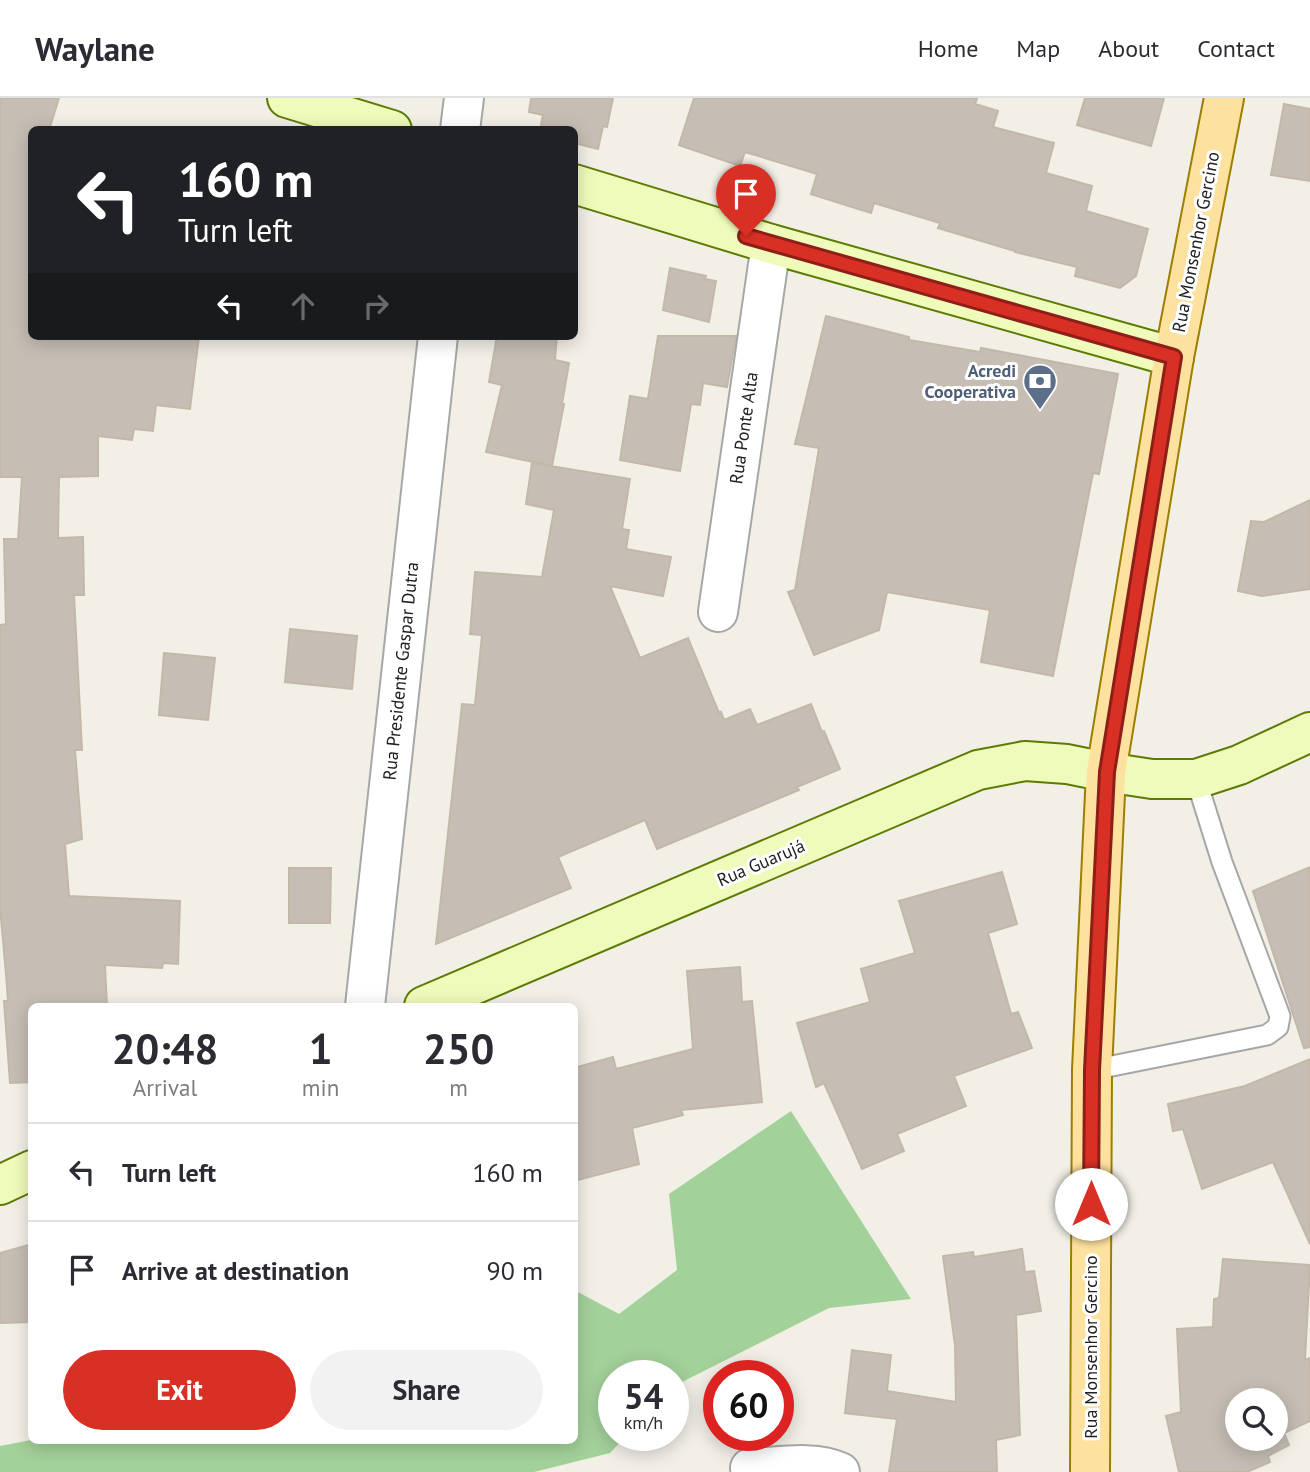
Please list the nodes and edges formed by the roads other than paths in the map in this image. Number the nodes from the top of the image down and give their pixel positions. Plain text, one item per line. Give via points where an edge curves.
1 (287, 98) edge
2 (464, 98) edge
3 (1224, 98) edge
4 (379, 126) edge
5 (460, 126) edge
6 (578, 185) edge
7 (771, 244) junction
8 (438, 340) edge
9 (1174, 357) junction
10 (718, 612) dead end
11 (1310, 732) edge
12 (1107, 772) junction
13 (1196, 779) junction
14 (365, 1003) edge
15 (431, 1003) edge
16 (1092, 1070) junction
17 (28, 1172) edge
18 (0, 1185) edge
19 (750, 1468) dead end
20 (840, 1472) edge
21 (1090, 1472) edge

1 - 4 street
2 - 5 street
3 - 9 main road, Rua Monsenhor Gercino
6 - 7 street
7 - 9 street
7 - 10 street, Rua Ponte Alta
8 - 14 street, Rua Presidente Gaspar Dutra
9 - 12 main road, Rua Monsenhor Gercino
11 - 13 street, Rua Guarujá
12 - 13 street, Rua Guarujá
12 - 15 street, Rua Guarujá via 1025,761 978,770
12 - 16 main road, Rua Monsenhor Gercino
13 - 16 lane via 1280,1016 1278,1027 1267,1035
16 - 21 main road, Rua Monsenhor Gercino
17 - 18 street
19 - 20 street via 810,1465

